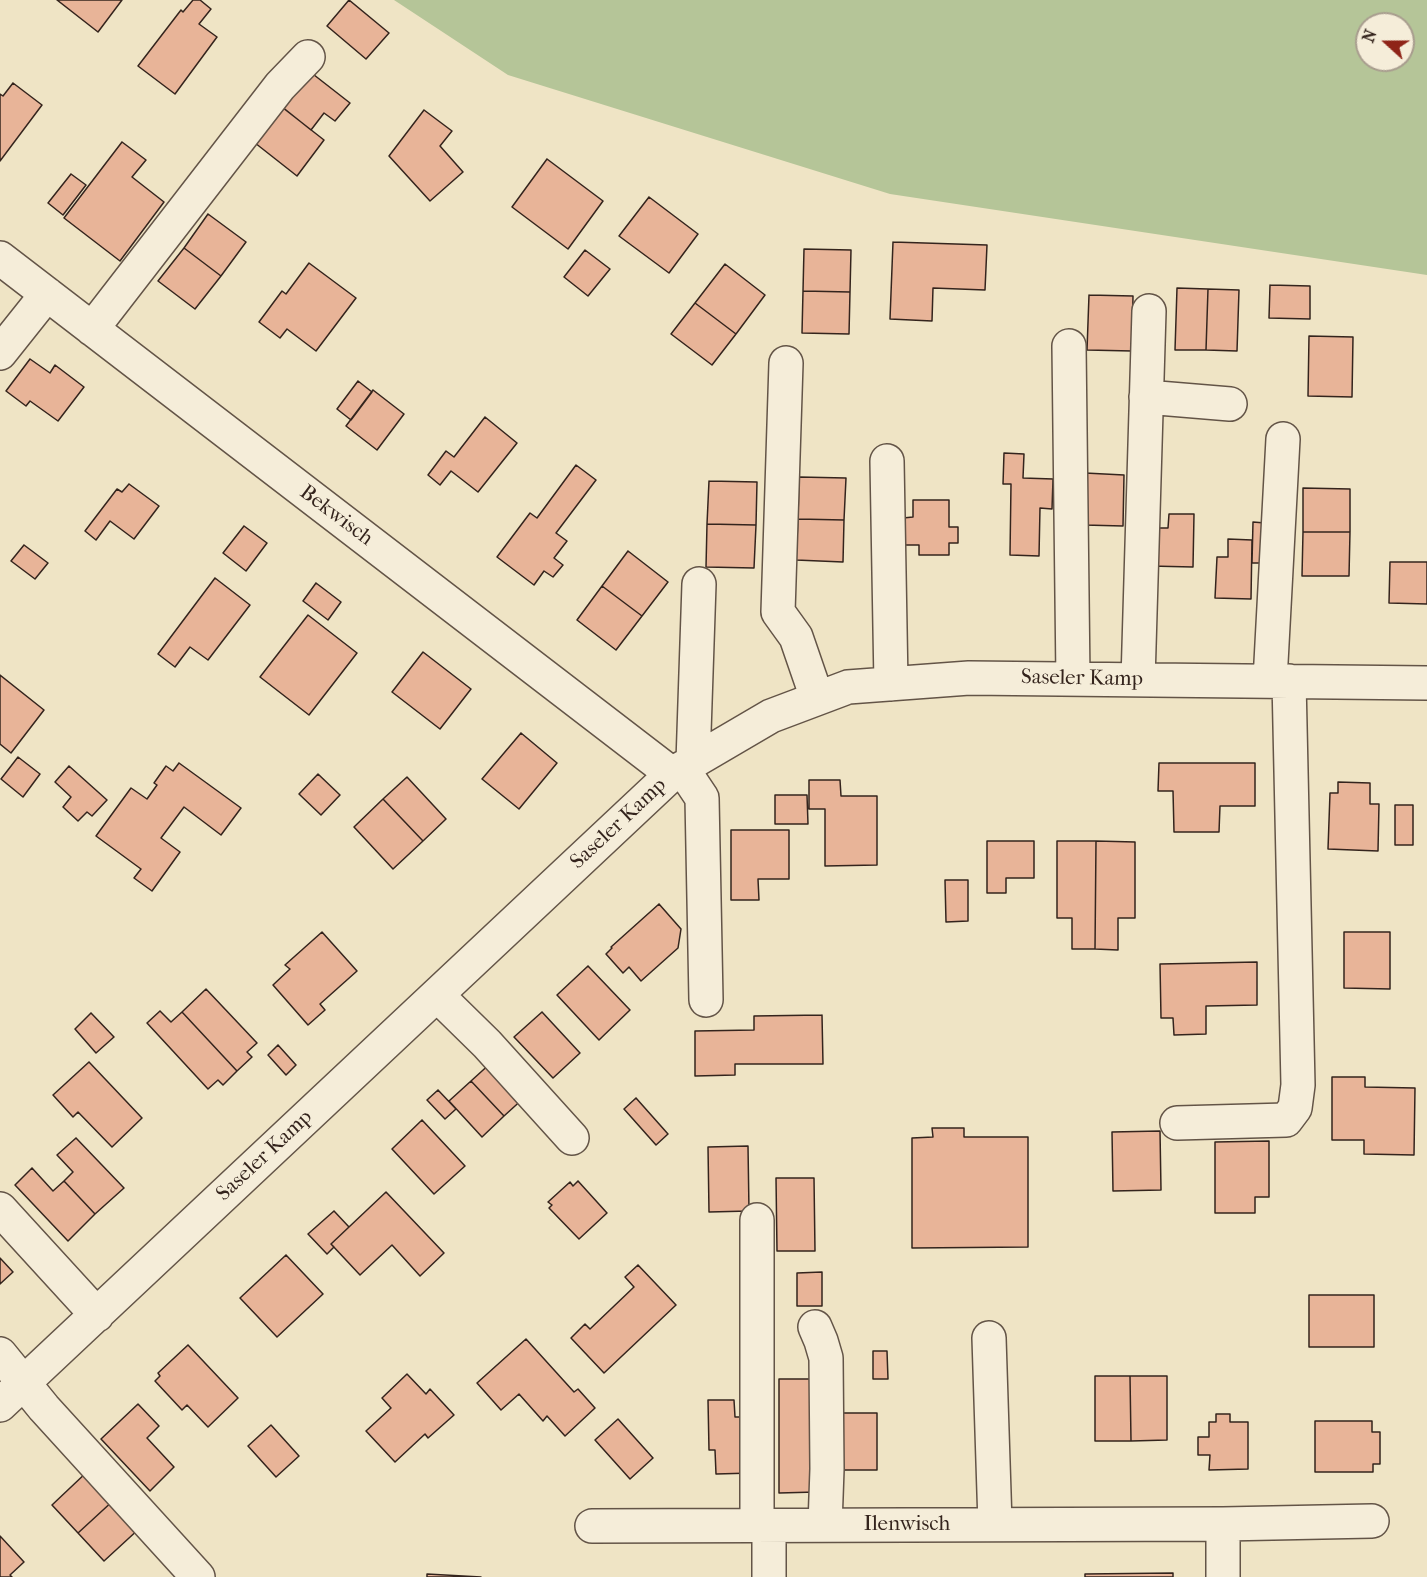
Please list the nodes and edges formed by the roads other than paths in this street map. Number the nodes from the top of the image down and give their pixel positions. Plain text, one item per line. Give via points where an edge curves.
1 (308, 57) dead end
2 (0, 258) edge
3 (47, 294) junction
4 (1149, 311) dead end
5 (92, 329) junction
6 (1069, 346) dead end
7 (0, 353) edge
8 (786, 363) dead end
9 (1146, 397) junction
10 (1230, 404) dead end
11 (1283, 440) dead end
12 (887, 461) dead end
13 (699, 584) dead end
14 (1073, 679) junction
15 (1138, 680) junction
16 (1280, 681) junction
17 (1427, 683) edge
18 (891, 684) junction
19 (818, 698) junction
20 (682, 768) junction
21 (437, 995) junction
22 (706, 1000) dead end
23 (1177, 1123) dead end
24 (572, 1138) dead end
25 (0, 1209) edge
26 (757, 1220) dead end
27 (97, 1315) junction
28 (815, 1327) dead end
29 (989, 1338) dead end
30 (0, 1354) edge
31 (24, 1383) junction
32 (0, 1405) edge
33 (1372, 1521) dead end
34 (995, 1524) junction
35 (1223, 1524) junction
36 (763, 1525) junction
37 (825, 1525) junction
38 (592, 1526) dead end
39 (198, 1577) edge
40 (769, 1577) edge
41 (1223, 1577) edge

1 - 5 street via 280,86
2 - 3 street, Bekwisch
3 - 5 street, Bekwisch
3 - 7 street
4 - 9 street
5 - 20 street, Bekwisch
6 - 14 street
8 - 19 street via 778,612 796,637
9 - 10 street
9 - 15 street
11 - 16 street
12 - 18 street
13 - 20 street
14 - 15 street, Saseler Kamp
14 - 18 street, Saseler Kamp via 969,678
15 - 16 street, Saseler Kamp
16 - 17 street, Saseler Kamp
16 - 23 street via 1298,1085 1295,1108 1286,1120
18 - 19 street, Saseler Kamp via 848,687
19 - 20 street, Saseler Kamp via 771,716
20 - 21 street, Saseler Kamp
20 - 22 street, Bekwisch via 702,798
21 - 24 street
21 - 27 street, Saseler Kamp
25 - 27 street
26 - 36 street
27 - 31 street, Saseler Kamp
28 - 37 street via 826,1358
29 - 34 street
30 - 31 street
31 - 32 street, Saseler Kamp
31 - 39 street
33 - 35 street, Ilenwisch
34 - 35 street, Ilenwisch
34 - 37 street, Ilenwisch
35 - 41 street
36 - 37 street, Ilenwisch
36 - 38 street, Ilenwisch
36 - 40 street

